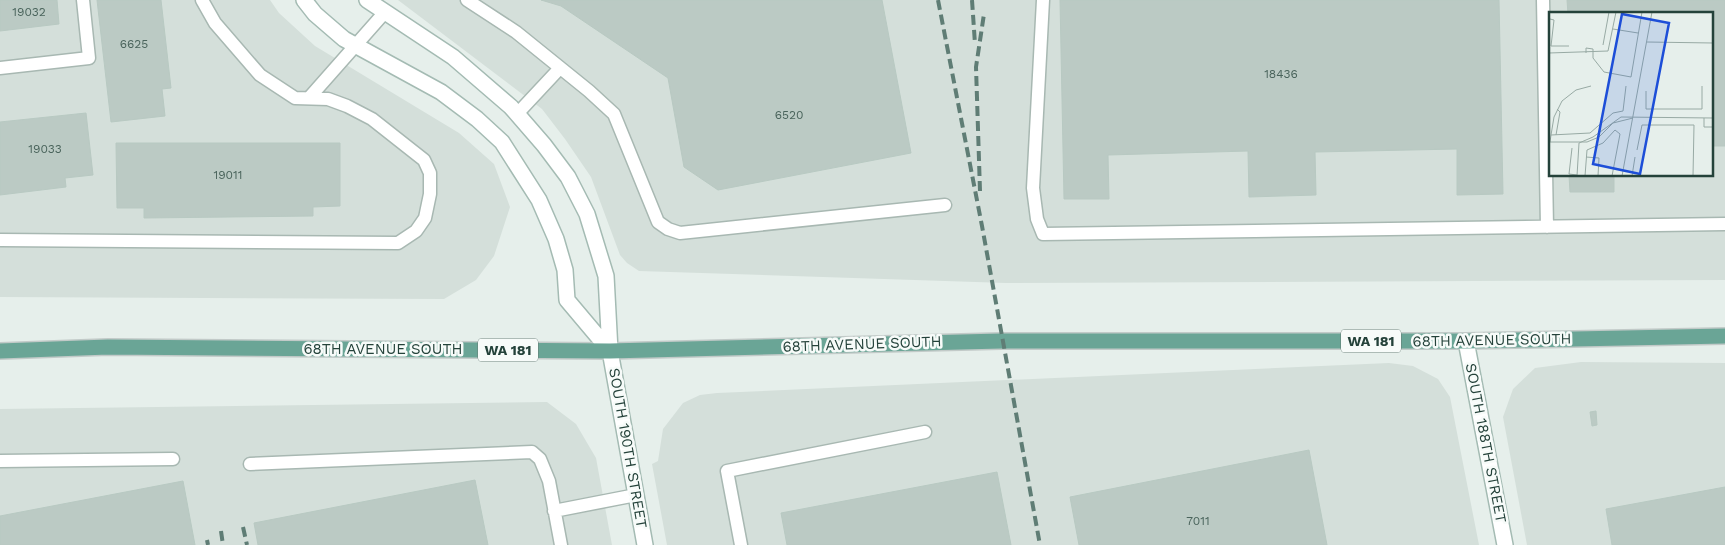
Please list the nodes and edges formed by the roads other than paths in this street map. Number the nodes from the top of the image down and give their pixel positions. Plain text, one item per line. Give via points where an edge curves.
1 (83, 0) edge
2 (202, 0) edge
3 (304, 0) edge
4 (367, 0) edge
5 (467, 0) edge
6 (1043, 0) edge
7 (1543, 0) edge
8 (384, 12) junction
9 (355, 46) junction
10 (0, 68) edge
11 (560, 68) junction
12 (309, 98) junction
13 (517, 114) junction
14 (945, 205) dead end
15 (1725, 224) edge
16 (1547, 227) junction
17 (0, 240) edge
18 (1725, 336) edge
19 (1466, 341) junction
20 (0, 351) edge
21 (610, 351) junction
22 (925, 432) dead end
23 (173, 459) dead end
24 (0, 461) edge
25 (250, 464) dead end
26 (636, 495) junction
27 (554, 511) junction
28 (561, 545) edge
29 (645, 545) edge
30 (741, 545) edge
31 (1505, 545) edge

1 - 10 lane via 89,58
2 - 12 lane via 215,22 260,75 295,98
3 - 9 street, SOUTH 190TH STREET via 315,14
4 - 8 street, SOUTH 190TH STREET
5 - 11 lane via 516,32
6 - 16 lane via 1033,188 1037,219 1043,234
7 - 16 lane
8 - 9 lane
8 - 13 street, SOUTH 190TH STREET via 453,57
9 - 12 lane
9 - 21 street, SOUTH 190TH STREET via 441,92 502,142 540,200 565,270 567,300
11 - 13 lane
11 - 14 lane via 614,114 658,222 668,229 680,233
12 - 17 lane via 328,99 372,119 424,160 430,173 425,218 416,230 398,243
13 - 21 street, SOUTH 190TH STREET via 568,177 587,214 606,276
15 - 16 lane
18 - 19 main road, 68TH AVENUE SOUTH / WA 181
19 - 21 main road, 68TH AVENUE SOUTH / WA 181 via 1009,341
19 - 31 street, SOUTH 188TH STREET
20 - 21 main road, 68TH AVENUE SOUTH / WA 181 via 108,347
21 - 26 street, SOUTH 190TH STREET
22 - 30 lane via 727,471
23 - 24 lane
25 - 27 lane via 532,452 540,459
26 - 27 lane
26 - 29 street, SOUTH 190TH STREET
27 - 28 lane

